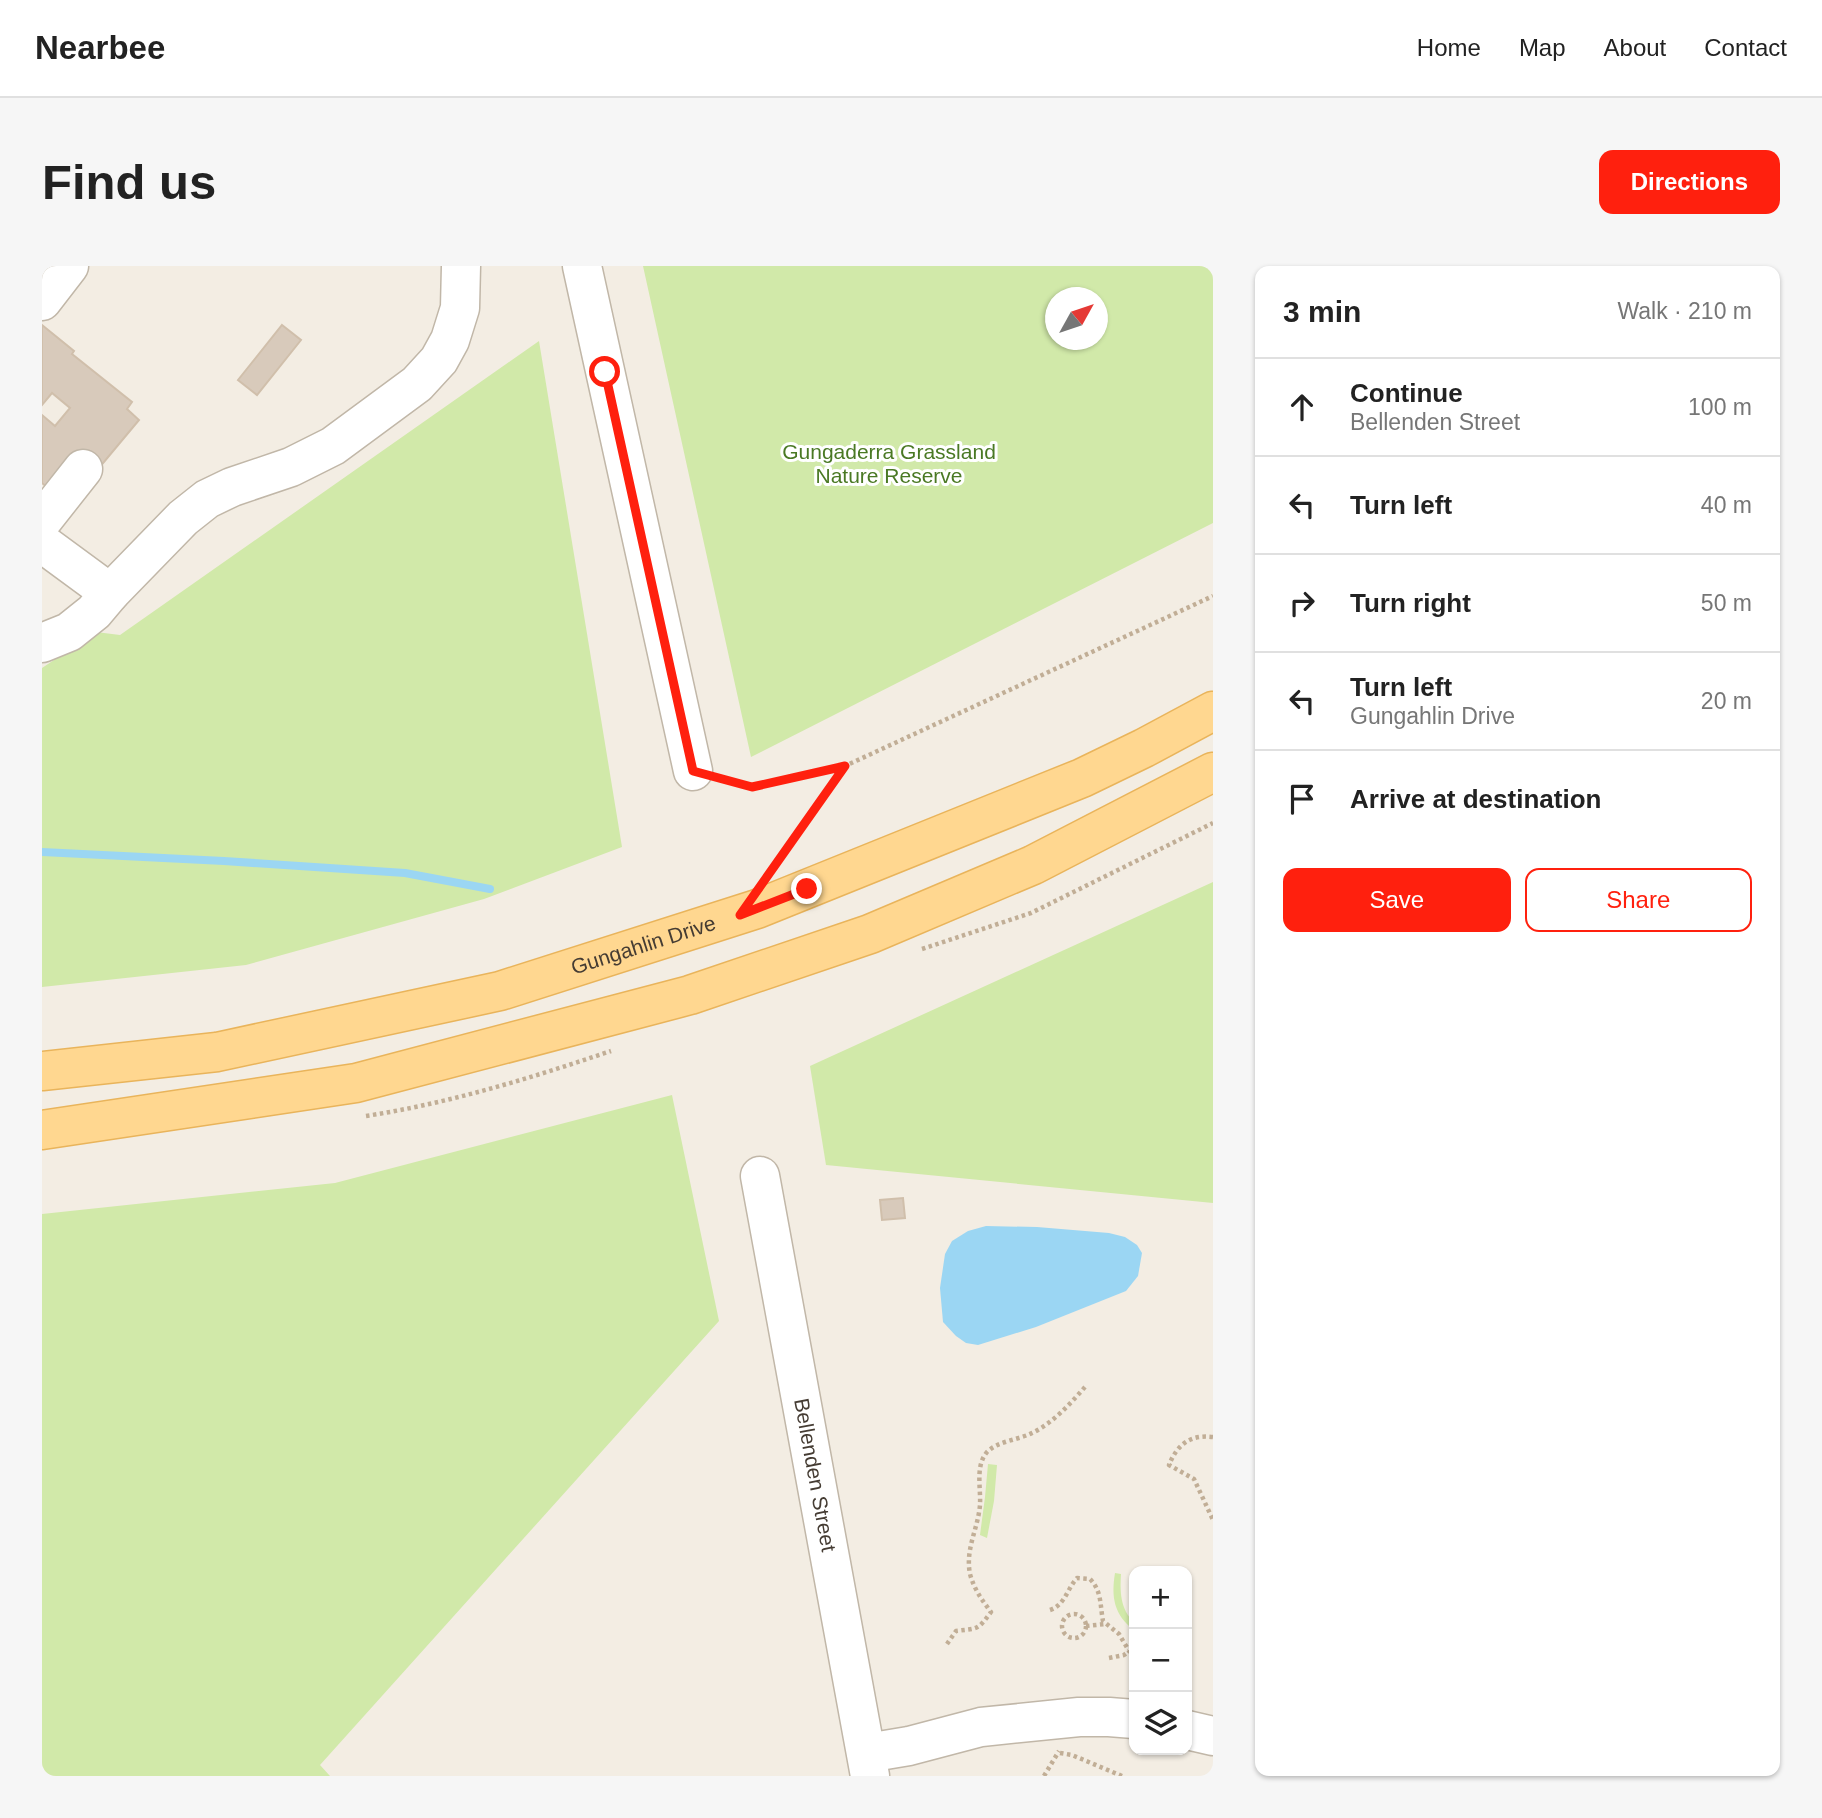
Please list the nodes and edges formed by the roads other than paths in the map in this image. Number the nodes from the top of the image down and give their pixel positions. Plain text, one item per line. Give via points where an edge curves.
1 (69, 266) edge
2 (461, 266) edge
3 (582, 266) edge
4 (42, 301) edge
5 (83, 469) dead end
6 (42, 534) edge
7 (110, 593) junction
8 (42, 643) edge
9 (1213, 711) edge
10 (693, 771) road end
11 (1213, 772) edge
12 (42, 1071) edge
13 (42, 1130) edge
14 (760, 1176) dead end
15 (1129, 1719) edge
16 (869, 1765) edge

1 - 4 street
2 - 7 street via 460,308 450,340 417,384 333,446 206,499
3 - 10 street
5 - 6 street
6 - 7 street
7 - 8 street via 69,632
9 - 12 main road, Gungahlin Drive via 1082,778 757,909 500,991 217,1052
11 - 13 main road via 1033,865 870,934 690,995 356,1083
14 - 16 street, Bellenden Street
15 - 16 street via 1079,1717 981,1727 909,1746

